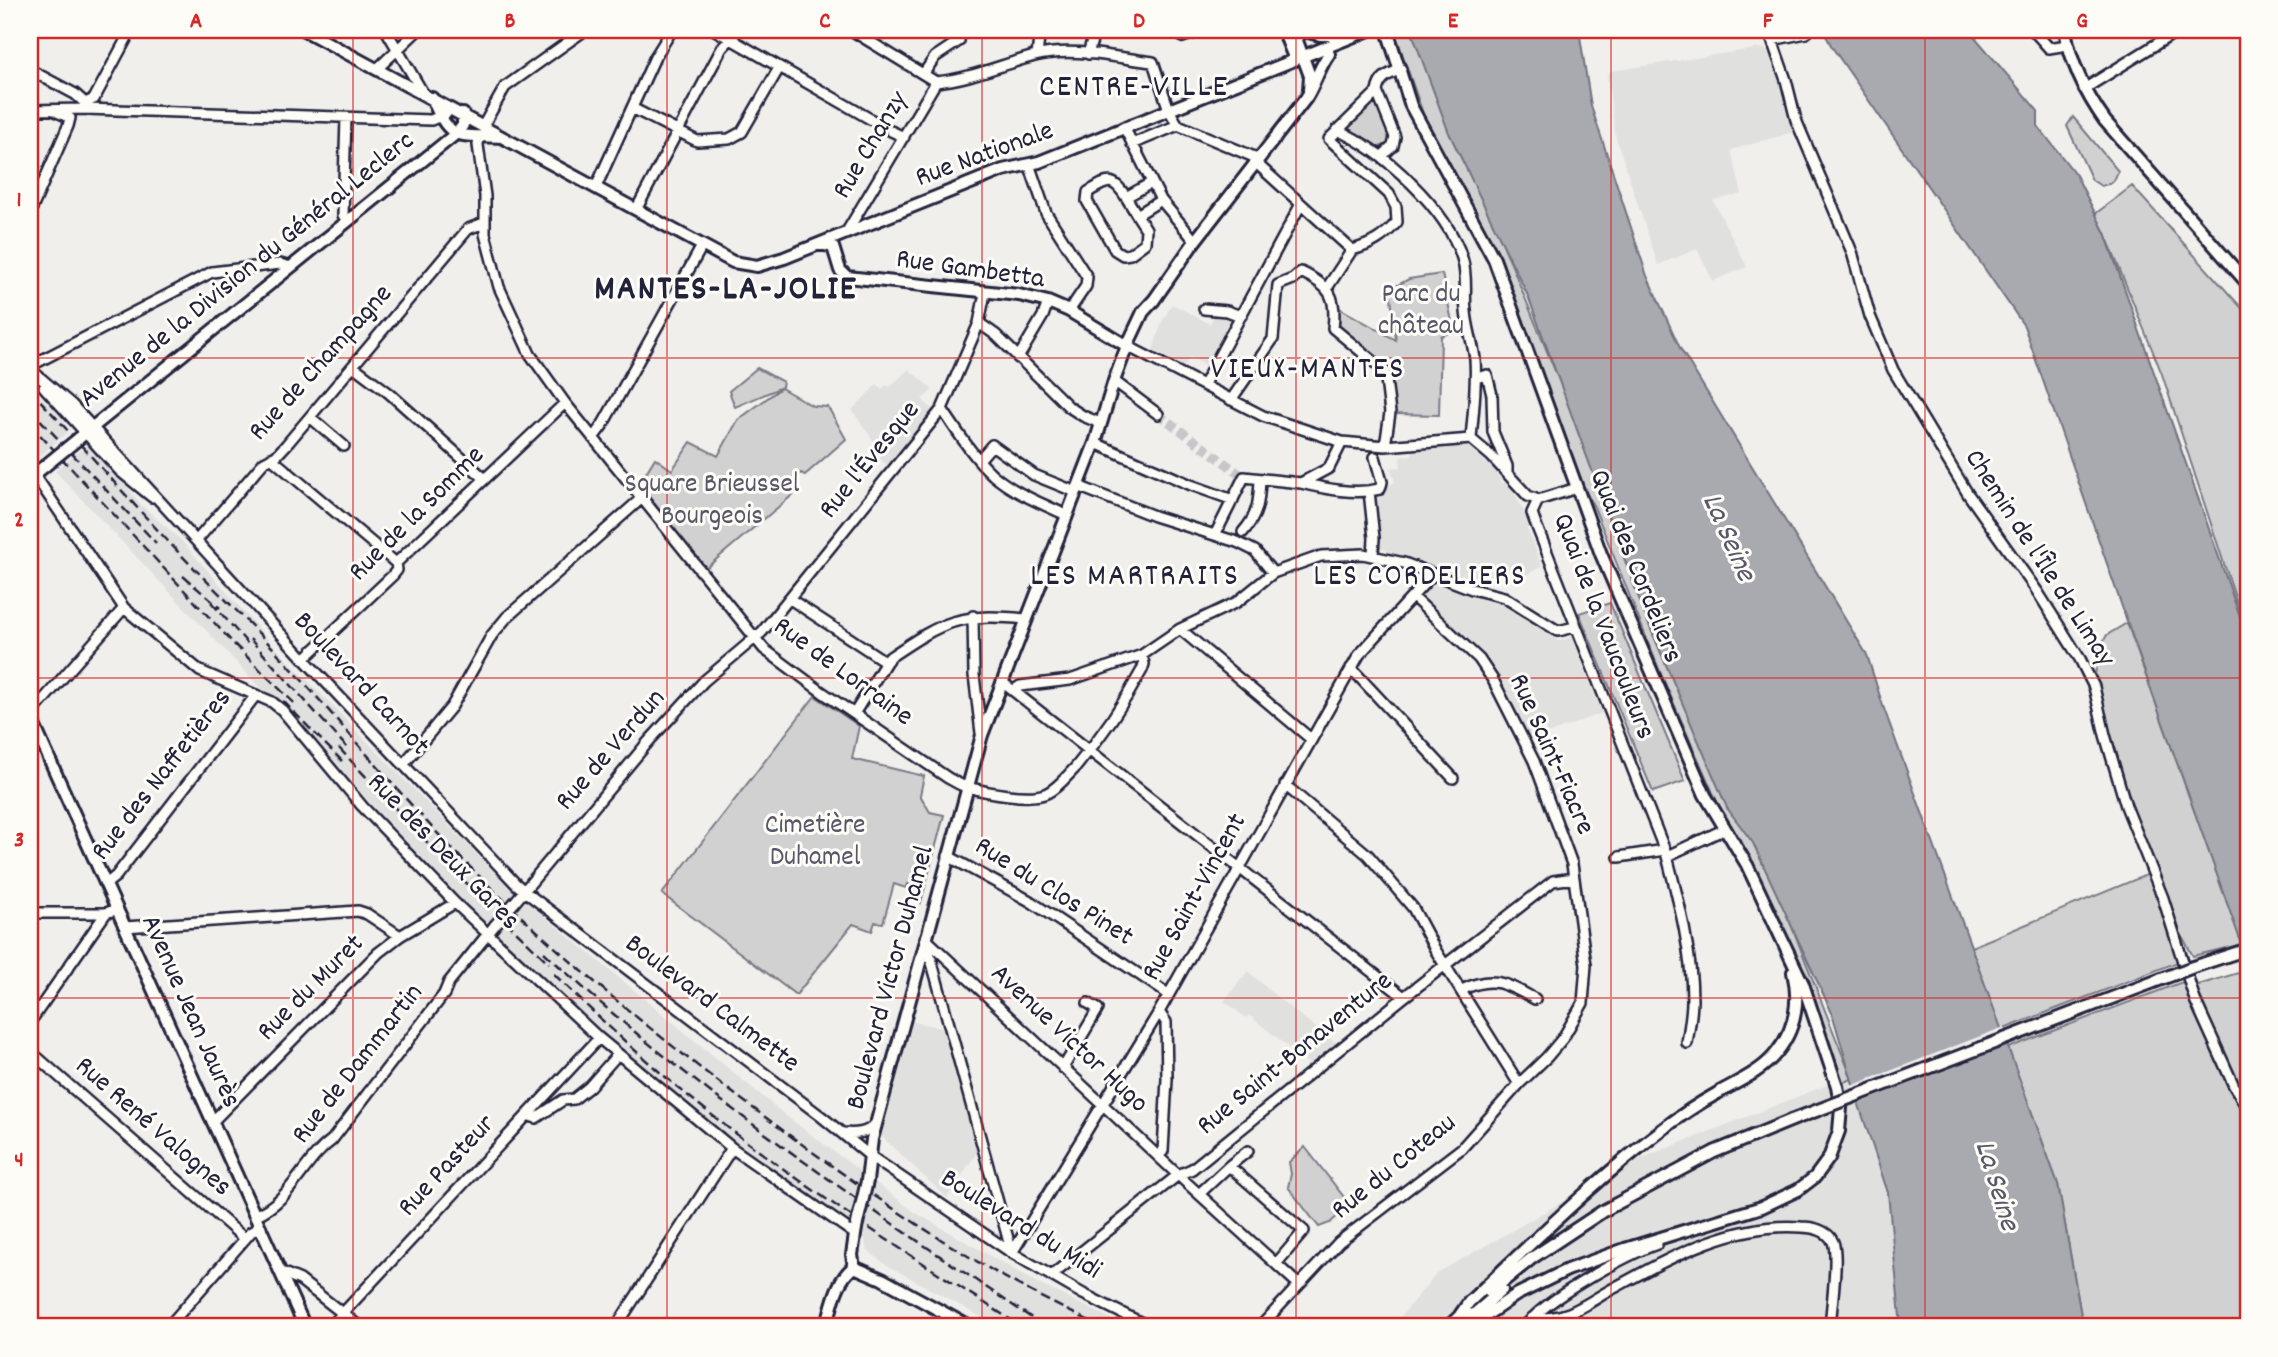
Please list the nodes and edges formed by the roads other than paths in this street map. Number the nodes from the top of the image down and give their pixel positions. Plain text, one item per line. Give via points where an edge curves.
1 (131, 30) edge
2 (304, 30) edge
3 (386, 30) edge
4 (418, 30) edge
5 (585, 30) edge
6 (672, 30) edge
7 (715, 30) edge
8 (739, 30) edge
9 (851, 30) edge
10 (960, 30) edge
11 (1040, 30) edge
12 (1094, 30) edge
13 (1179, 30) edge
14 (1203, 30) edge
15 (1283, 30) edge
16 (1293, 30) edge
17 (1300, 30) edge
18 (1387, 30) edge
19 (2033, 30) edge
20 (2065, 30) edge
21 (2179, 30) edge
22 (1362, 32) edge
23 (1806, 33) dead end
24 (1786, 34) edge
25 (729, 40) junction
26 (2067, 45) junction
27 (398, 50) junction
28 (1088, 54) junction
29 (1329, 54) junction
30 (1037, 55) junction
31 (1301, 60) junction
32 (779, 68) junction
33 (377, 69) junction
34 (1401, 69) junction
35 (30, 70) edge
36 (924, 73) junction
37 (936, 82) junction
38 (2084, 89) junction
39 (1377, 92) junction
40 (1309, 93) junction
41 (428, 95) junction
42 (85, 106) junction
43 (632, 108) junction
44 (30, 110) edge
45 (52, 110) junction
46 (1169, 110) junction
47 (458, 112) junction
48 (346, 118) junction
49 (440, 118) junction
50 (872, 120) tunnel mouth
51 (1178, 125) junction
52 (483, 126) junction
53 (1124, 127) junction
54 (1337, 130) junction
55 (891, 131) tunnel mouth
56 (676, 132) junction
57 (463, 136) junction
58 (505, 137) junction
59 (904, 137) junction
60 (1132, 144) junction
61 (1382, 156) junction
62 (1258, 161) junction
63 (1029, 164) junction
64 (1151, 183) junction
65 (597, 187) junction
66 (1126, 197) junction
67 (1161, 200) junction
68 (1301, 204) junction
69 (637, 208) junction
70 (30, 213) edge
71 (1137, 215) junction
72 (347, 221) junction
73 (484, 223) junction
74 (844, 234) junction
75 (1195, 241) junction
76 (817, 245) junction
77 (702, 246) junction
78 (833, 247) junction
79 (1352, 250) junction
80 (291, 267) junction
81 (2248, 284) edge
82 (1327, 288) junction
83 (985, 293) junction
84 (1048, 302) junction
85 (1204, 309) dead end
86 (1069, 311) junction
87 (1241, 316) junction
88 (979, 323) junction
89 (1127, 346) junction
90 (1018, 358) junction
91 (353, 366) junction
92 (30, 368) edge
93 (1476, 378) junction
94 (1114, 381) junction
95 (1204, 384) junction
96 (1230, 400) junction
97 (565, 403) junction
98 (942, 409) junction
99 (1158, 414) tunnel mouth
100 (310, 417) junction
101 (1100, 423) junction
102 (85, 433) junction
103 (593, 438) junction
104 (1471, 439) junction
105 (1342, 442) junction
106 (1095, 443) junction
107 (344, 446) dead end
108 (1385, 446) junction
109 (1374, 457) dead end
110 (271, 458) junction
111 (979, 460) junction
112 (1507, 472) junction
113 (32, 476) edge
114 (485, 479) junction
115 (1260, 480) junction
116 (1301, 484) junction
117 (1577, 488) junction
118 (1077, 489) junction
119 (1369, 491) junction
120 (642, 498) junction
121 (1233, 500) junction
122 (1538, 500) junction
123 (1066, 515) junction
124 (1243, 532) dead end
125 (1216, 535) junction
126 (197, 540) junction
127 (1373, 555) junction
128 (396, 564) junction
129 (1273, 573) junction
130 (1432, 575) junction
131 (1413, 597) junction
132 (790, 599) junction
133 (124, 608) junction
134 (973, 616) junction
135 (1026, 619) junction
136 (1575, 627) junction
137 (1180, 629) junction
138 (754, 638) junction
139 (1142, 655) junction
140 (304, 659) junction
141 (886, 662) junction
142 (1351, 668) junction
143 (1002, 682) junction
144 (1014, 690) junction
145 (256, 695) junction
146 (854, 714) junction
147 (30, 716) edge
148 (982, 735) junction
149 (1311, 739) junction
150 (1089, 751) junction
151 (403, 765) junction
152 (1452, 778) dead end
153 (1285, 785) junction
154 (966, 787) junction
155 (1725, 829) junction
156 (1666, 853) junction
157 (948, 856) junction
158 (1619, 857) dead end
159 (1239, 867) junction
160 (1574, 878) junction
161 (106, 884) junction
162 (524, 890) junction
163 (455, 903) junction
164 (112, 911) junction
165 (30, 913) edge
166 (495, 925) joint
167 (125, 927) junction
168 (488, 934) junction
169 (400, 936) junction
170 (925, 938) junction
171 (2248, 949) edge
172 (1789, 956) junction
173 (948, 959) junction
174 (1444, 965) junction
175 (933, 970) junction
176 (1462, 990) junction
177 (1168, 994) junction
178 (1404, 997) junction
179 (1535, 999) dead end
180 (1088, 1003) dead end
181 (1159, 1012) junction
182 (30, 1022) edge
183 (599, 1038) junction
184 (1687, 1043) dead end
185 (30, 1051) edge
186 (618, 1054) junction
187 (1063, 1068) junction
188 (1519, 1084) junction
189 (1102, 1103) junction
190 (2248, 1109) edge
191 (527, 1115) junction
192 (878, 1120) junction
193 (213, 1121) junction
194 (842, 1133) junction
195 (732, 1148) junction
196 (1248, 1151) dead end
197 (1159, 1155) junction
198 (870, 1156) junction
199 (1229, 1166) junction
200 (1178, 1175) junction
201 (1199, 1194) junction
202 (1620, 1202) junction
203 (256, 1215) junction
204 (261, 1227) junction
205 (1695, 1229) junction
206 (855, 1231) junction
207 (245, 1239) junction
208 (1012, 1253) junction
209 (1276, 1264) junction
210 (859, 1270) junction
211 (281, 1272) junction
212 (1051, 1276) junction
213 (1298, 1284) junction
214 (343, 1314) junction
215 (1460, 1315) junction
216 (1532, 1318) junction
217 (967, 1325) edge
218 (168, 1327) edge
219 (305, 1327) edge
220 (330, 1327) edge
221 (360, 1327) edge
222 (616, 1327) edge
223 (826, 1327) edge
224 (1150, 1327) edge
225 (1260, 1327) edge
226 (1448, 1327) edge
227 (1460, 1327) edge
228 (1469, 1327) edge
229 (1525, 1327) edge
230 (1830, 1327) edge

1 - 42 street via 94,99
2 - 33 main road, Rue Nationale
3 - 27 street
4 - 27 street
5 - 52 street via 505,87
6 - 43 street
7 - 25 street
8 - 25 street
9 - 36 street
10 - 36 street via 959,41 935,57
11 - 30 street
12 - 28 street
13 - 14 street via 1183,37
15 - 31 main road
16 - 31 main road
17 - 22 main road via 1320,35
18 - 34 main road, Quai des Cordeliers
19 - 26 street via 2049,48
20 - 26 main road
21 - 38 street
22 - 29 main road
22 - 31 main road
23 - 24 street
24 - 190 street, Chemin de l'Île de Limay via 1773,40 1796,120 1852,252 1870,316 1893,370 1968,494 2059,625 2094,687 2126,806 2163,898 2195,1000
25 - 32 street
25 - 56 street
26 - 38 main road
27 - 33 street
27 - 41 street
28 - 30 street
28 - 46 street via 1153,62
29 - 31 main road
29 - 40 main road, Boulevard Victor Duhamel
30 - 37 street
31 - 40 main road via 1310,79
31 - 46 main road, Rue Nationale
32 - 50 street
32 - 56 street via 742,132 696,146
33 - 41 main road, Rue Nationale
34 - 39 street via 1384,77
34 - 117 main road, Quai des Cordeliers via 1419,123 1494,259
35 - 42 street via 75,94
36 - 37 street
37 - 59 street, Rue Chanzy
38 - 81 main road via 2105,121
39 - 54 street
39 - 61 street via 1395,137
40 - 62 main road, Boulevard Victor Duhamel
41 - 47 main road, Rue Nationale
41 - 49 main road
42 - 45 street
42 - 48 street
43 - 56 street
43 - 65 street
44 - 45 street
45 - 70 street via 70,120
46 - 51 street
46 - 53 main road, Rue Nationale
47 - 49 street
47 - 52 main road, Rue Nationale
47 - 57 main road, Avenue de la Division du Général Leclerc via 455,120
48 - 49 street
48 - 72 street via 343,215
49 - 57 main road
51 - 60 street
51 - 62 street
52 - 57 main road, Rue de Lorraine
52 - 58 main road, Rue Nationale
53 - 60 street
53 - 63 main road, Rue Nationale
54 - 61 street
54 - 79 street via 1329,139 1389,194 1396,206 1397,222 1376,242
55 - 59 street
56 - 69 street
57 - 58 main road
57 - 72 main road, Avenue de la Division du Général Leclerc
57 - 73 street, Rue de Lorraine via 485,196
58 - 65 main road, Rue Nationale
59 - 74 street, Rue Chanzy
60 - 64 street
61 - 93 street via 1428,202 1455,243 1466,271 1465,312
62 - 68 street
62 - 75 main road, Boulevard Victor Duhamel
63 - 74 main road, Rue Nationale via 1003,170
63 - 86 street via 1046,213 1087,277
64 - 66 street
64 - 67 street
65 - 69 main road, Rue Nationale
66 - 71 street
66 - 71 street via 1118,184 1106,181 1086,197 1115,250 1123,255 1145,243 1146,229
67 - 71 street
67 - 75 street
68 - 79 street
68 - 87 street
69 - 77 main road, Rue Nationale
72 - 80 main road, Avenue de la Division du Général Leclerc
73 - 91 street, Rue de Champagne via 468,229
73 - 97 street, Rue de Lorraine via 494,271 518,333
74 - 76 main road, Rue Nationale
74 - 78 main road
75 - 89 main road, Boulevard Victor Duhamel via 1143,312
76 - 77 main road, Rue Nationale via 757,266 733,262
76 - 78 main road
77 - 103 street
78 - 83 main road, Rue Gambetta via 847,277
79 - 82 street
80 - 92 street via 280,264 212,272
80 - 102 main road, Avenue de la Division du Général Leclerc
82 - 96 street via 1301,272 1278,285 1273,339
82 - 108 street via 1334,303 1332,328 1385,371 1390,413
83 - 84 main road, Rue Gambetta
83 - 88 street, Rue l'Évesque
84 - 86 main road, Rue Gambetta
84 - 90 street
85 - 87 street
86 - 89 main road, Rue Gambetta
87 - 95 street
88 - 90 street
88 - 98 street, Rue l'Évesque
89 - 94 main road, Boulevard Victor Duhamel
89 - 95 street
90 - 101 street via 1069,407
91 - 100 street, Rue de Champagne
91 - 114 street
92 - 102 street, Boulevard Carnot via 72,405
93 - 104 street
93 - 112 street via 1487,375 1493,432
94 - 99 street
94 - 101 main road, Boulevard Victor Duhamel
95 - 96 street
96 - 105 street via 1278,422
97 - 103 street, Rue de Lorraine
97 - 114 street, Rue de la Somme
98 - 111 street
98 - 132 street, Rue l'Évesque
100 - 107 street
100 - 110 street, Rue de Champagne
101 - 106 main road, Boulevard Victor Duhamel
102 - 113 main road, Avenue de la Division du Général Leclerc, bridge
102 - 126 street, Boulevard Carnot
103 - 120 street, Rue de Lorraine
104 - 108 street
104 - 112 street, Quai de la Vaucouleurs
105 - 108 street
105 - 116 street via 1329,468
106 - 118 main road, Boulevard Victor Duhamel
106 - 121 street
109 - 119 street via 1382,482 1380,489
110 - 126 street, Rue de Champagne
110 - 128 street
111 - 118 street via 992,445 1034,475
111 - 123 street via 1024,495
112 - 122 street, Quai de la Vaucouleurs via 1528,496
113 - 133 street, Rue des Deux Gares
114 - 128 street, Rue de la Somme
115 - 116 street
115 - 121 street via 1244,477
115 - 124 street via 1259,507
116 - 119 street
117 - 122 street
117 - 155 main road, Quai des Cordeliers via 1704,795
118 - 123 main road, Boulevard Victor Duhamel
118 - 125 street
119 - 127 street
120 - 138 street, Rue de Lorraine
120 - 151 street via 507,617 452,706
121 - 125 street
122 - 136 street, Quai de la Vaucouleurs via 1532,513
123 - 135 main road, Boulevard Victor Duhamel
125 - 129 street via 1255,551
126 - 140 street, Boulevard Carnot
127 - 129 street via 1321,556
127 - 130 street
128 - 140 street, Rue de la Somme via 392,576
129 - 137 street via 1237,602
130 - 131 street, Rue Saint-Vincent
130 - 136 street via 1504,597 1558,631
131 - 142 street, Rue Saint-Vincent
131 - 160 street, Rue Saint-Fiacre via 1479,659 1493,680 1534,761 1568,849
132 - 138 street, Rue l'Évesque
132 - 141 street
133 - 145 street, Rue des Deux Gares via 200,670
133 - 147 street
134 - 135 street
134 - 141 street via 940,625
134 - 148 street
135 - 143 main road, Boulevard Victor Duhamel
136 - 156 street, Quai de la Vaucouleurs
137 - 139 street
137 - 149 street
138 - 146 street, Rue de Lorraine
138 - 162 street, Rue de Verdun via 667,721
139 - 144 street via 1070,680
139 - 150 street via 1144,664 1120,711
140 - 151 street, Boulevard Carnot
141 - 146 street
142 - 149 street, Rue Saint-Vincent
142 - 152 street
143 - 144 street
143 - 148 main road, Boulevard Victor Duhamel
144 - 150 street
145 - 161 street, Rue des Naffetières
145 - 163 street, Rue des Deux Gares via 282,710 362,806
146 - 154 street, Rue de Lorraine
147 - 161 main road, Avenue Jean Jaurès
148 - 154 main road, Boulevard Victor Duhamel
149 - 153 street, Rue Saint-Vincent
150 - 154 street, Rue de Lorraine via 1046,794 1001,794
150 - 159 street
151 - 162 street, Boulevard Carnot
153 - 159 street, Rue Saint-Vincent
153 - 174 street via 1368,855 1413,908
154 - 157 main road, Boulevard Victor Duhamel
155 - 156 street
155 - 172 main road, Quai des Cordeliers
156 - 158 street
156 - 184 street, Quai de la Vaucouleurs via 1690,974
157 - 170 main road, Boulevard Victor Duhamel
157 - 177 street, Rue du Clos Pinet via 1030,901
159 - 177 street, Rue Saint-Vincent
159 - 178 street
160 - 174 street, Rue Saint-Bonaventure via 1553,881
160 - 188 street, Rue Saint-Fiacre via 1586,965 1583,1003 1563,1038
161 - 164 main road, Avenue Jean Jaurès
162 - 166 street, Rue de Verdun, bridge
162 - 194 street, Boulevard Calmette
163 - 168 street, Rue des Deux Gares
163 - 169 street, Rue du Muret
164 - 165 street
164 - 167 main road, Avenue Jean Jaurès
164 - 182 street
166 - 168 street, Rue de Dammartin
167 - 169 street via 348,911 367,914
167 - 193 main road, Avenue Jean Jaurès
168 - 183 street, Rue des Deux Gares
168 - 203 street, Rue de Dammartin via 332,1140 270,1208
169 - 193 street, Rue du Muret
170 - 173 street, Avenue Victor Hugo
170 - 175 street
170 - 192 main road, Boulevard Victor Duhamel
171 - 202 main road, bridge via 1792,1120 1714,1152
172 - 205 main road, Quai des Cordeliers via 1803,984 1840,1099 1838,1138 1829,1158 1804,1187 1762,1208
172 - 215 main road via 1797,990 1795,1016 1775,1055 1635,1151
173 - 175 street
173 - 187 street, Avenue Victor Hugo
174 - 176 street
174 - 178 street, Rue Saint-Bonaventure
175 - 208 street
176 - 179 street via 1495,981
176 - 188 street
177 - 181 street, Rue Saint-Vincent
178 - 200 street, Rue Saint-Bonaventure via 1192,1169
180 - 187 street via 1098,1009
181 - 189 street, Rue Saint-Vincent
181 - 197 street via 1166,1022 1167,1079 1163,1151
183 - 186 street, Rue des Deux Gares
183 - 191 street, Rue Pasteur
185 - 207 street, Rue René Valognes
186 - 191 street via 574,1099 563,1100 536,1118
186 - 195 street, Rue des Deux Gares
187 - 189 street, Avenue Victor Hugo
188 - 213 street, Rue du Coteau via 1462,1148 1339,1242
189 - 197 street, Avenue Victor Hugo
189 - 208 street, Rue Saint-Vincent
191 - 214 street, Rue Pasteur
192 - 194 street via 870,1130
192 - 198 main road, Boulevard Victor Duhamel
193 - 203 main road, Avenue Jean Jaurès
194 - 198 street, Boulevard Calmette
195 - 206 street, Rue des Deux Gares
195 - 222 street
196 - 199 street
197 - 200 street, Avenue Victor Hugo
198 - 206 main road, Boulevard Victor Duhamel, bridge
198 - 208 street, Boulevard du Midi
199 - 201 street
199 - 209 street via 1304,1231
200 - 201 street, Avenue Victor Hugo
200 - 212 street, Rue Saint-Bonaventure
201 - 209 street, Avenue Victor Hugo
202 - 215 main road via 1557,1240
202 - 227 main road via 1520,1275
203 - 204 main road, Avenue Jean Jaurès
204 - 207 street
204 - 211 main road, Avenue Jean Jaurès
205 - 216 street via 1609,1266
205 - 228 main road via 1554,1276
206 - 210 main road, Boulevard Victor Duhamel via 852,1255
207 - 218 street
208 - 212 street, Boulevard du Midi
209 - 213 street, Avenue Victor Hugo
210 - 217 main road
210 - 223 main road via 848,1271 841,1283
211 - 214 street via 300,1280
211 - 219 main road, Avenue Jean Jaurès
212 - 224 street, Boulevard du Midi
213 - 225 street, Rue du Coteau
214 - 220 street, Rue Pasteur
214 - 221 street
215 - 226 main road
216 - 229 street
216 - 230 street via 1572,1312 1654,1266 1727,1236 1778,1225 1819,1230 1833,1241

